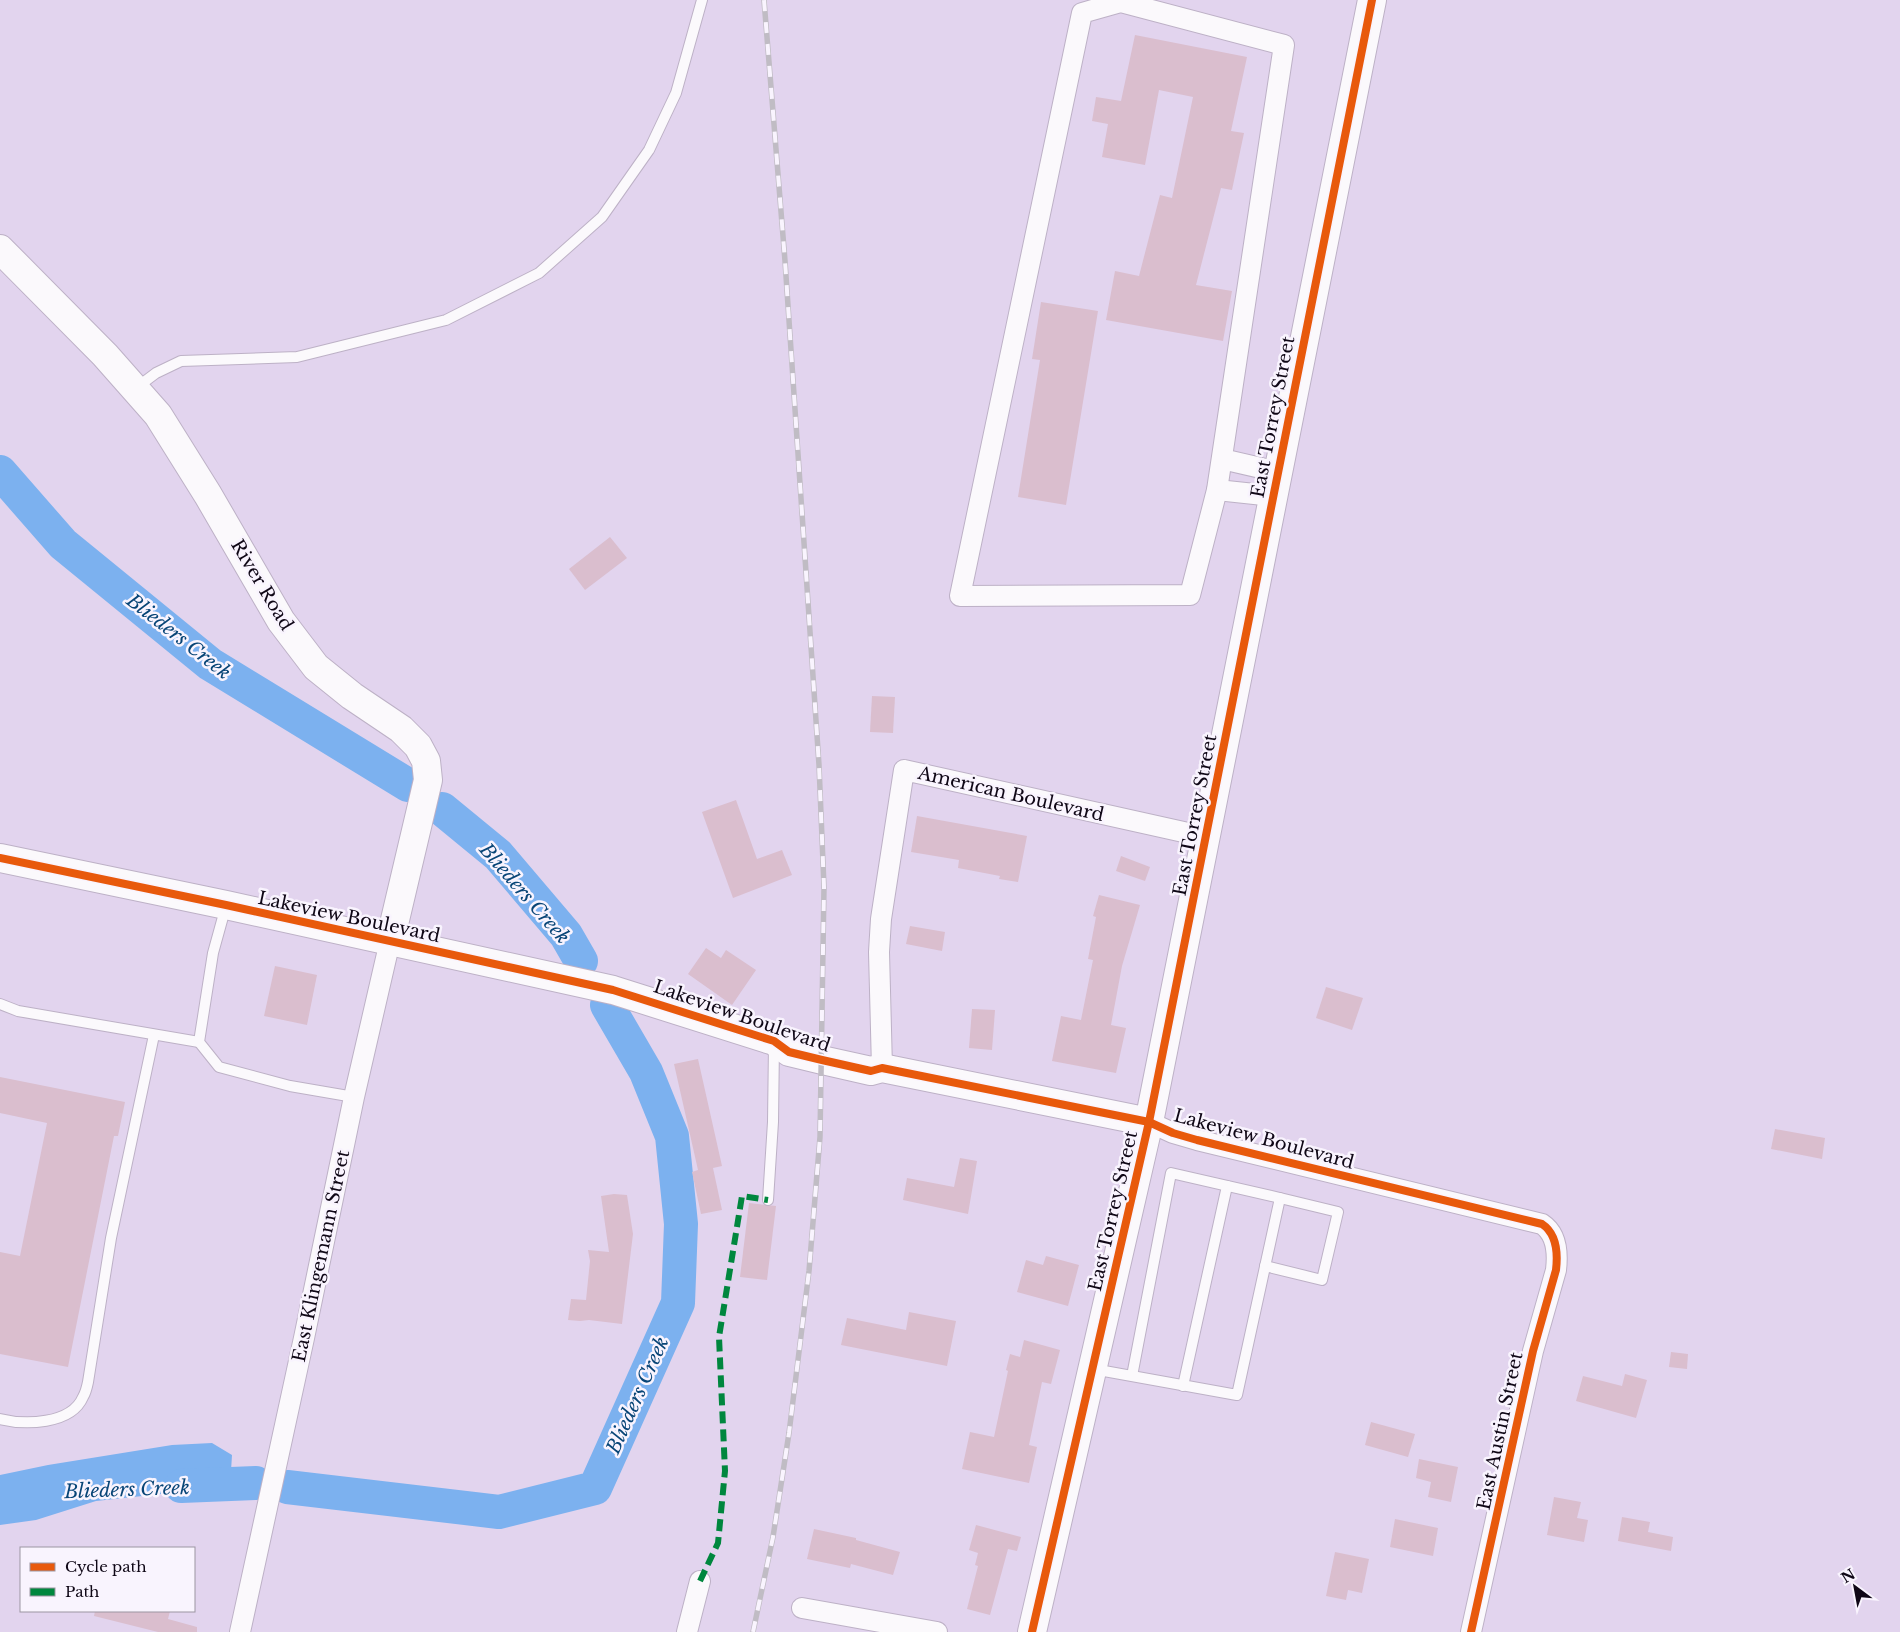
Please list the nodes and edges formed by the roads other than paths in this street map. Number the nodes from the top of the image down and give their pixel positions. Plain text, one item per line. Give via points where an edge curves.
1 (702, 0) edge
2 (1372, 0) edge
3 (0, 249) edge
4 (136, 388) junction
5 (1222, 459) junction
6 (1276, 484) junction
7 (1217, 490) junction
8 (1206, 837) junction
9 (0, 858) edge
10 (226, 905) junction
11 (390, 941) junction
12 (0, 1004) edge
13 (154, 1035) junction
14 (774, 1041) junction
15 (199, 1042) junction
16 (882, 1068) junction
17 (354, 1097) junction
18 (1149, 1122) junction
19 (1227, 1186) junction
20 (1280, 1198) junction
21 (768, 1200) dead end
22 (1553, 1237) joint
23 (1265, 1266) junction
24 (1092, 1369) junction
25 (1132, 1376) junction
26 (1184, 1386) junction
27 (0, 1420) edge
28 (700, 1581) dead end
29 (802, 1608) dead end
30 (240, 1632) edge
31 (687, 1632) edge
32 (937, 1632) edge
33 (1032, 1632) edge
34 (1471, 1632) edge

1 - 4 lane via 676,93 650,150 602,217 539,273 446,320 297,357 181,361 156,372
2 - 6 street, East Torrey Street
3 - 4 street, River Road
4 - 11 street, River Road via 158,415 208,494 281,621 316,667 401,729 418,746 426,761 428,780
5 - 6 street
5 - 7 street
5 - 7 street via 1284,45 1121,2 1082,14 960,596 1190,595
6 - 7 street
6 - 8 street, East Torrey Street
8 - 16 street, American Boulevard via 904,770 881,919
8 - 18 street, East Torrey Street
9 - 10 street, Lakeview Boulevard
10 - 11 street, Lakeview Boulevard
10 - 15 lane via 213,953
11 - 14 street, Lakeview Boulevard via 627,994
11 - 17 street, East Klingemann Street
12 - 13 lane via 18,1011
13 - 15 lane
13 - 27 lane via 111,1238 83,1399 71,1411 38,1423
14 - 16 street, Lakeview Boulevard via 788,1052 871,1071
14 - 21 lane
15 - 17 lane via 219,1067 290,1086
16 - 18 street, Lakeview Boulevard
17 - 30 street, East Klingemann Street
18 - 22 street, Lakeview Boulevard via 1197,1140 1542,1224
18 - 24 street, East Torrey Street
19 - 20 lane
19 - 25 lane via 1171,1173
19 - 26 lane
20 - 23 lane
20 - 23 lane via 1338,1212 1322,1280
22 - 34 street, East Austin Street via 1558,1258 1556,1270 1533,1351
23 - 26 lane via 1236,1395
24 - 25 lane
24 - 33 street, East Torrey Street
25 - 26 lane
28 - 31 street
29 - 32 street

